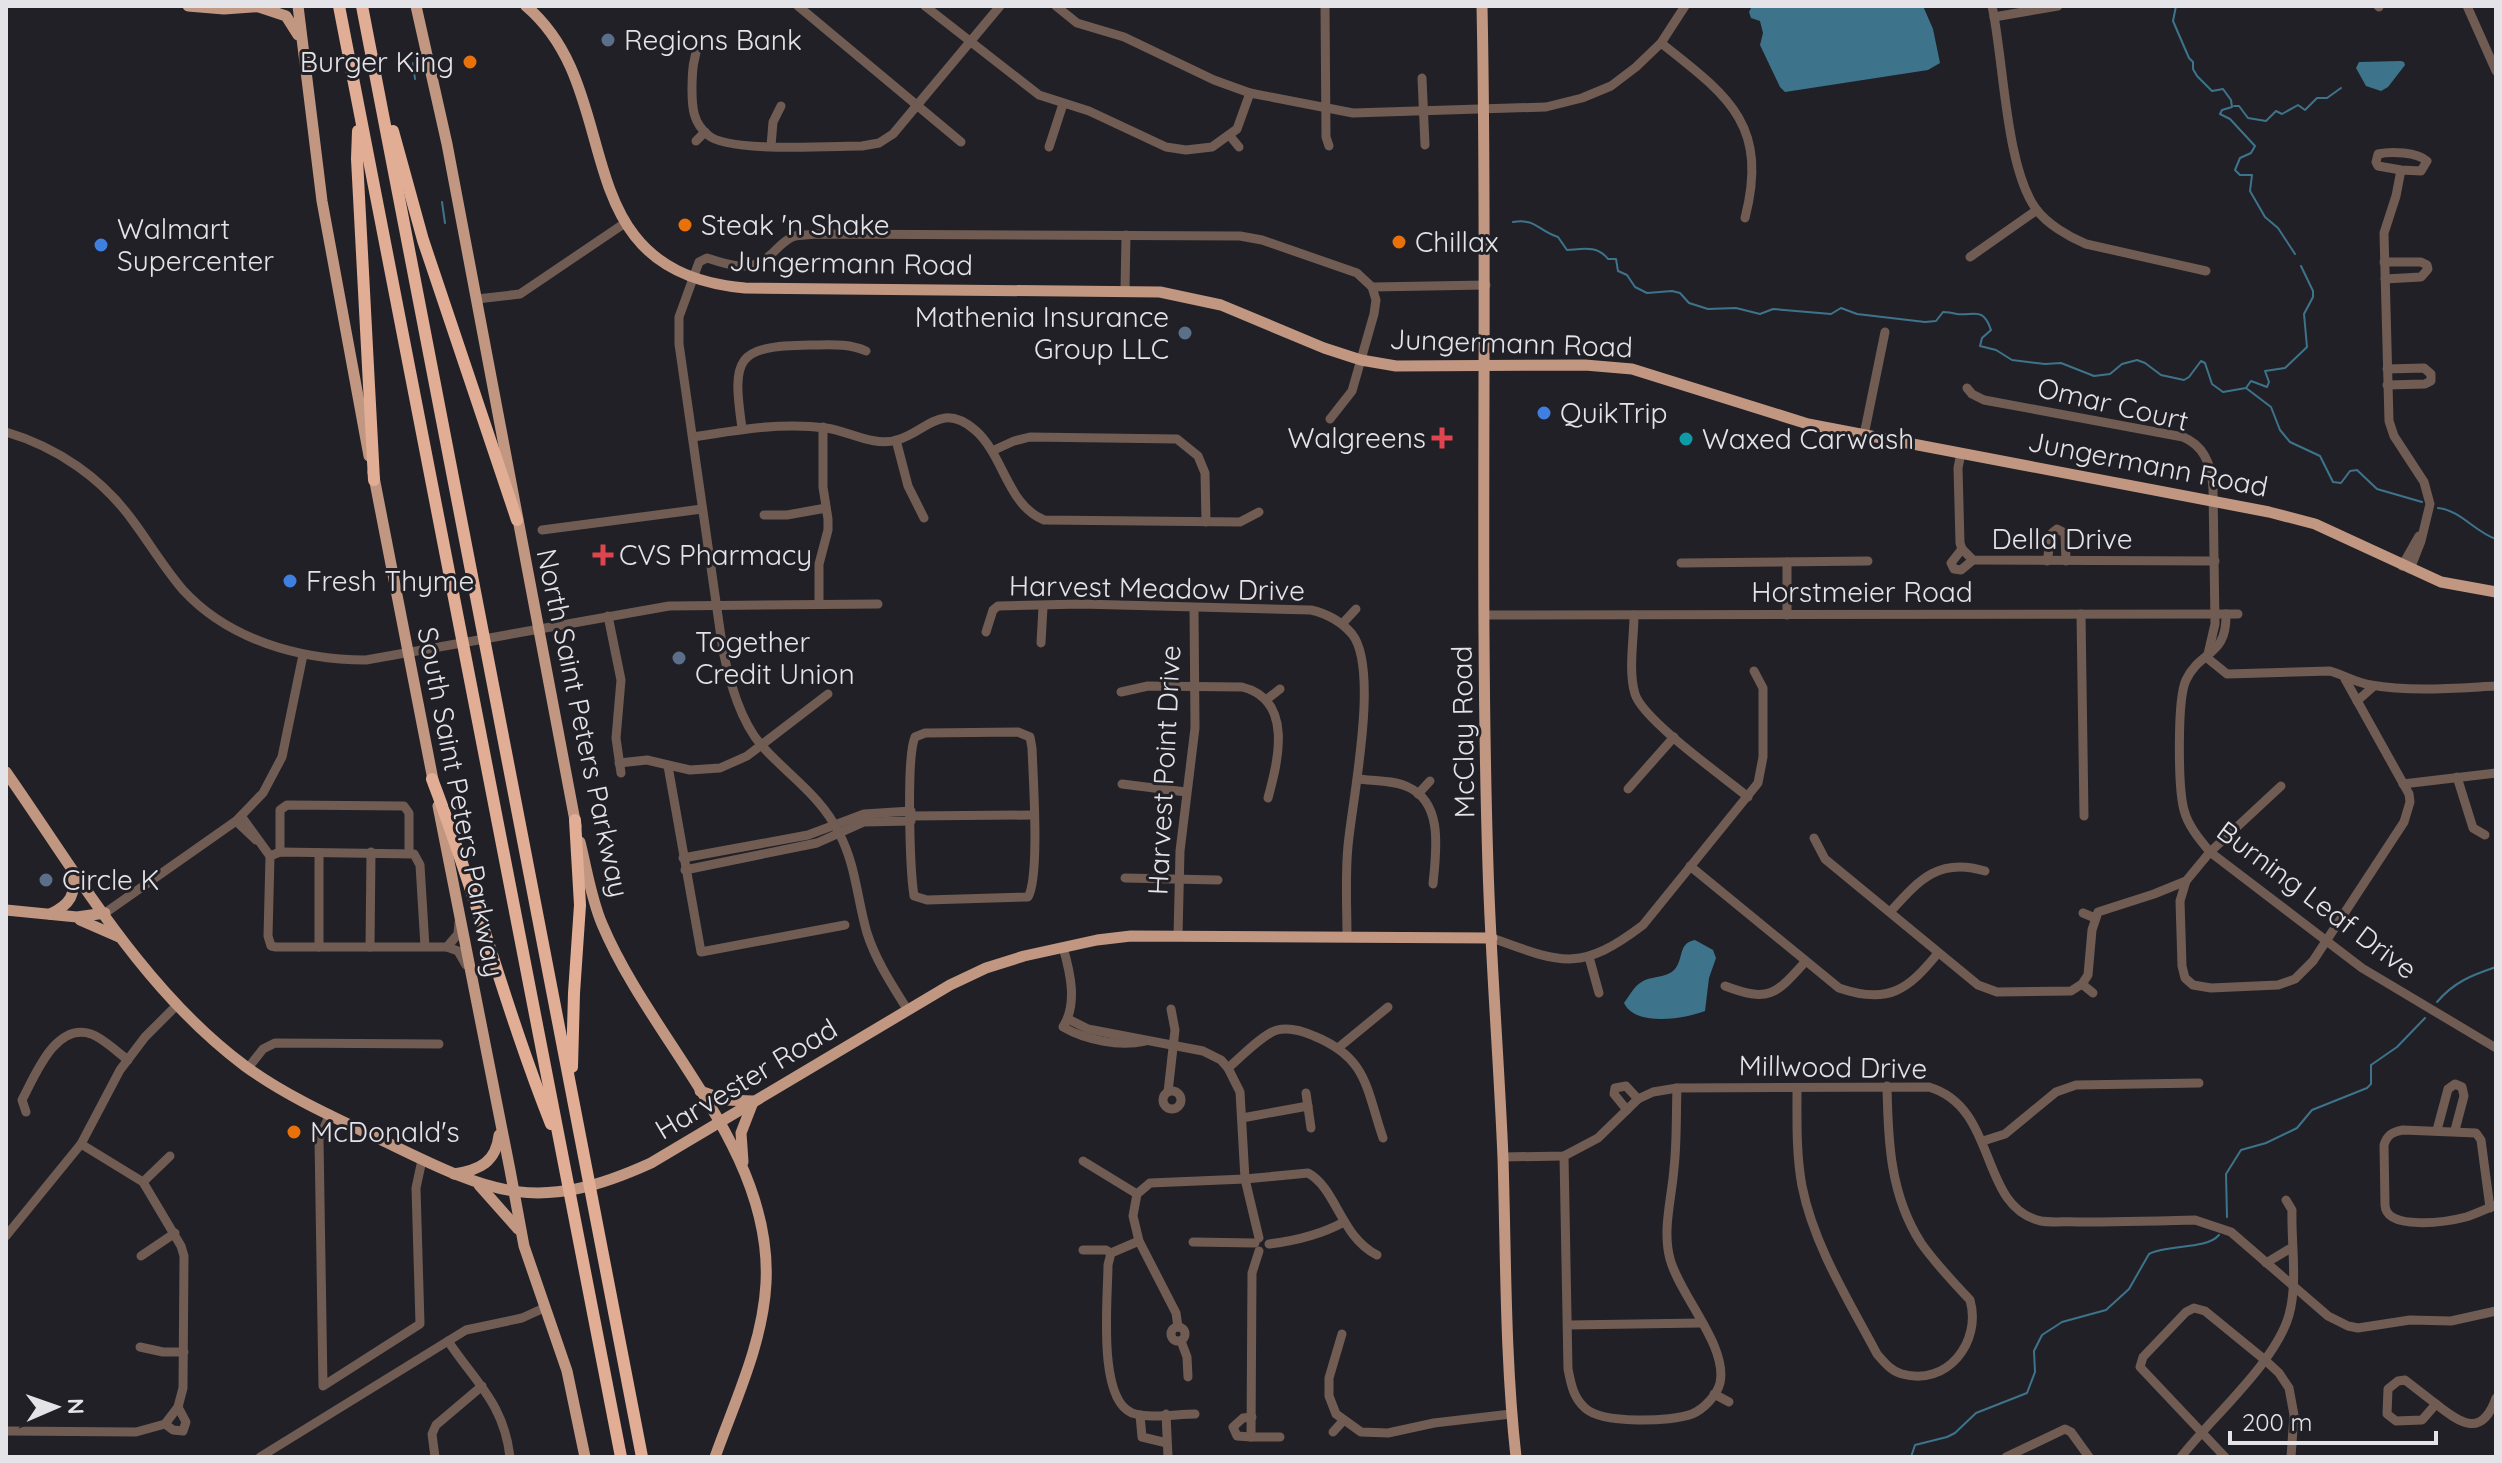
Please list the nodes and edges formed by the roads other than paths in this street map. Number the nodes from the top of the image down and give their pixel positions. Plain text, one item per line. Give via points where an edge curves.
1 (188, 6) edge
2 (298, 6) edge
3 (339, 6) edge
4 (362, 6) edge
5 (416, 6) edge
6 (426, 6) edge
7 (526, 6) edge
8 (798, 6) edge
9 (925, 6) edge
10 (1000, 6) edge
11 (1056, 6) edge
12 (1325, 6) edge
13 (1482, 6) edge
14 (1685, 6) edge
15 (2058, 6) edge
16 (2467, 6) edge
17 (263, 7) edge
18 (1993, 11) edge
19 (422, 31) junction
20 (972, 40) junction
21 (301, 41) junction
22 (700, 41) dead end
23 (1661, 43) junction
24 (2492, 50) edge
25 (2496, 71) edge
26 (1422, 78) dead end
27 (1250, 93) junction
28 (379, 94) junction
29 (917, 104) junction
30 (1063, 104) junction
31 (781, 106) dead end
32 (359, 107) junction
33 (1327, 109) junction
34 (1485, 110) junction
35 (1423, 111) junction
36 (705, 132) junction
37 (1230, 136) junction
38 (696, 141) dead end
39 (961, 142) dead end
40 (1425, 145) dead end
41 (771, 146) junction
42 (1329, 146) dead end
43 (1049, 147) dead end
44 (1239, 147) dead end
45 (2401, 170) junction
46 (2037, 210) junction
47 (1745, 218) dead end
48 (625, 223) junction
49 (1126, 235) junction
50 (1970, 257) dead end
51 (2384, 262) junction
52 (2206, 271) dead end
53 (693, 278) junction
54 (2385, 279) junction
55 (1486, 285) junction
56 (1372, 287) junction
57 (1125, 290) junction
58 (477, 299) junction
59 (1885, 332) dead end
60 (866, 351) dead end
61 (1361, 360) junction
62 (1486, 366) junction
63 (2387, 369) junction
64 (2387, 385) junction
65 (1967, 388) dead end
66 (1330, 419) dead end
67 (823, 427) junction
68 (742, 428) junction
69 (6, 432) edge
70 (1864, 435) junction
71 (693, 437) junction
72 (896, 440) junction
73 (992, 451) junction
74 (1961, 453) junction
75 (374, 480) junction
76 (2213, 500) junction
77 (826, 508) junction
78 (702, 509) junction
79 (1259, 512) dead end
80 (764, 515) dead end
81 (924, 518) dead end
82 (517, 520) junction
83 (1206, 522) junction
84 (542, 530) dead end
85 (1962, 549) junction
86 (1973, 560) junction
87 (1868, 561) dead end
88 (2047, 561) junction
89 (2066, 561) junction
90 (2215, 561) junction
91 (1787, 562) junction
92 (1681, 563) dead end
93 (2406, 567) junction
94 (2496, 592) edge
95 (717, 604) junction
96 (819, 604) junction
97 (878, 604) dead end
98 (1043, 607) junction
99 (1194, 608) junction
100 (1356, 609) dead end
101 (2081, 614) junction
102 (2221, 614) junction
103 (2238, 614) dead end
104 (1486, 615) junction
105 (1634, 615) junction
106 (1787, 615) junction
107 (608, 616) junction
108 (1342, 624) junction
109 (539, 630) junction
110 (986, 632) dead end
111 (1041, 643) dead end
112 (407, 653) junction
113 (303, 655) junction
114 (2207, 655) junction
115 (1754, 671) dead end
116 (2345, 679) junction
117 (1194, 686) junction
118 (2374, 686) junction
119 (2496, 686) edge
120 (1280, 689) dead end
121 (1121, 692) dead end
122 (828, 694) dead end
123 (1266, 700) junction
124 (2357, 701) junction
125 (1674, 737) junction
126 (760, 744) junction
127 (668, 766) junction
128 (6, 772) edge
129 (2496, 773) edge
130 (2457, 777) junction
131 (432, 779) junction
132 (1358, 779) junction
133 (1430, 781) dead end
134 (1122, 784) dead end
135 (2403, 784) junction
136 (2281, 786) dead end
137 (1628, 789) dead end
138 (1186, 792) junction
139 (1418, 794) junction
140 (1748, 797) junction
141 (1268, 798) dead end
142 (1033, 815) junction
143 (911, 816) junction
144 (2084, 816) dead end
145 (239, 818) junction
146 (575, 820) junction
147 (837, 829) junction
148 (2485, 835) dead end
149 (1814, 838) dead end
150 (371, 852) junction
151 (409, 852) junction
152 (2210, 852) junction
153 (319, 853) junction
154 (275, 854) junction
155 (683, 858) junction
156 (67, 860) junction
157 (1690, 866) junction
158 (685, 870) junction
159 (1985, 871) dead end
160 (1125, 878) dead end
161 (1218, 880) dead end
162 (1177, 881) junction
163 (2186, 881) junction
164 (1433, 884) dead end
165 (2166, 890) junction
166 (2181, 899) junction
167 (6, 910) edge
168 (1891, 911) junction
169 (105, 913) junction
170 (2083, 913) dead end
171 (50, 914) junction
172 (68, 916) junction
173 (459, 917) junction
174 (2095, 918) junction
175 (845, 925) dead end
176 (1178, 936) junction
177 (1347, 937) junction
178 (1492, 938) junction
179 (124, 939) junction
180 (2326, 941) junction
181 (319, 947) junction
182 (370, 947) junction
183 (425, 947) junction
184 (447, 947) junction
185 (1063, 947) junction
186 (1938, 953) junction
187 (1589, 957) junction
188 (1805, 962) junction
189 (470, 971) junction
190 (2082, 984) junction
191 (1725, 986) dead end
192 (1599, 993) dead end
193 (2093, 993) dead end
194 (177, 1005) junction
195 (1388, 1007) dead end
196 (907, 1009) junction
197 (1171, 1009) dead end
198 (439, 1044) dead end
199 (1174, 1046) junction
200 (1338, 1048) junction
201 (2496, 1048) edge
202 (128, 1060) junction
203 (248, 1068) junction
204 (1228, 1068) junction
205 (2199, 1083) dead end
206 (1887, 1086) junction
207 (1677, 1088) junction
208 (1797, 1088) junction
209 (699, 1090) junction
210 (1168, 1092) dead end
211 (1306, 1093) dead end
212 (572, 1094) junction
213 (1638, 1099) junction
214 (754, 1101) junction
215 (1308, 1106) junction
216 (1627, 1110) junction
217 (26, 1112) dead end
218 (330, 1114) junction
219 (1242, 1118) junction
220 (717, 1121) junction
221 (500, 1123) junction
222 (1311, 1128) dead end
223 (2437, 1130) junction
224 (2455, 1130) junction
225 (1383, 1138) dead end
226 (1983, 1141) junction
227 (81, 1144) junction
228 (562, 1151) junction
229 (170, 1156) dead end
230 (1564, 1156) junction
231 (1503, 1157) junction
232 (422, 1160) junction
233 (1083, 1161) dead end
234 (743, 1167) junction
235 (450, 1174) junction
236 (1245, 1179) junction
237 (143, 1182) junction
238 (479, 1185) junction
239 (513, 1192) junction
240 (1137, 1194) junction
241 (2286, 1200) dead end
242 (2493, 1206) edge
243 (1344, 1222) junction
244 (520, 1231) junction
245 (175, 1233) junction
246 (6, 1236) edge
247 (1139, 1241) junction
248 (1193, 1242) dead end
249 (1258, 1244) junction
250 (2291, 1248) junction
251 (1083, 1250) dead end
252 (1111, 1253) junction
253 (1377, 1255) dead end
254 (141, 1256) dead end
255 (2266, 1263) junction
256 (2293, 1287) junction
257 (544, 1308) junction
258 (2496, 1311) edge
259 (1701, 1323) junction
260 (1568, 1325) junction
261 (1342, 1334) dead end
262 (448, 1341) junction
263 (140, 1347) dead end
264 (184, 1352) junction
265 (2265, 1360) junction
266 (1188, 1377) dead end
267 (482, 1386) junction
268 (1714, 1394) junction
269 (2496, 1398) edge
270 (1729, 1402) dead end
271 (2436, 1404) junction
272 (178, 1407) junction
273 (1166, 1414) junction
274 (1195, 1414) dead end
275 (1511, 1414) junction
276 (1140, 1415) junction
277 (1252, 1417) junction
278 (1343, 1421) junction
279 (165, 1424) junction
280 (6, 1431) edge
281 (1333, 1432) dead end
282 (2201, 1432) junction
283 (1251, 1437) junction
284 (1280, 1437) dead end
285 (1167, 1443) junction
286 (260, 1457) edge
287 (435, 1457) edge
288 (510, 1457) edge
289 (585, 1457) edge
290 (621, 1457) edge
291 (642, 1457) edge
292 (715, 1457) edge
293 (1168, 1457) edge
294 (1516, 1457) edge
295 (2006, 1457) edge
296 (2089, 1457) edge
297 (2181, 1457) edge
298 (2225, 1457) edge
299 (2291, 1457) edge

1 - 17 main road
2 - 21 main road, South Saint Peters Parkway
3 - 32 highway
4 - 28 highway
5 - 19 main road, North Saint Peters Parkway
6 - 19 main road
7 - 48 main road, Jungermann Road via 551,32 569,63 605,182
8 - 29 street
9 - 20 street
10 - 20 street
11 - 27 street via 1077,23 1124,37
12 - 33 street
13 - 34 main road, McClay Road
14 - 23 street
15 - 18 street
16 - 24 street
17 - 21 main road via 286,16
18 - 46 street via 2021,180
19 - 58 main road, North Saint Peters Parkway
20 - 29 street
20 - 30 street via 1026,86
21 - 75 main road, South Saint Peters Parkway via 334,274
22 - 36 street via 692,60 692,105
23 - 34 street via 1615,82 1582,98 1546,107
23 - 47 street via 1712,84 1740,117 1750,151 1751,195
24 - 25 street
26 - 35 street
27 - 33 street
27 - 37 street
28 - 82 highway
28 - 212 highway
29 - 39 street
29 - 41 street via 879,143
30 - 37 street via 1166,147 1203,149
30 - 43 street
31 - 41 street
32 - 75 highway via 357,159
32 - 228 highway
33 - 35 street
33 - 42 street
34 - 35 street
34 - 55 main road, McClay Road
35 - 40 street
36 - 38 street
36 - 41 street via 729,145
37 - 44 street
45 - 45 street via 2421,171 2427,161 2378,154 2378,166
45 - 51 street via 2384,233
46 - 50 street
46 - 52 street via 2086,244
48 - 53 main road, Jungermann Road via 650,252
48 - 58 street via 520,294
49 - 53 street via 794,236 752,266 707,258 699,262
49 - 56 street via 1251,237 1357,273
49 - 57 street
51 - 54 street
51 - 54 street via 2421,262 2428,269 2421,277
53 - 57 main road, Jungermann Road via 745,288
53 - 71 street via 679,317
54 - 63 street
55 - 56 street
55 - 62 main road, McClay Road
56 - 61 street via 1375,307
57 - 61 main road, Jungermann Road via 1210,302
58 - 82 main road, North Saint Peters Parkway
59 - 70 street
60 - 68 street via 850,345 773,346 753,352 736,384
61 - 62 main road, Jungermann Road via 1396,366
61 - 66 street via 1352,391
62 - 70 main road, Jungermann Road via 1632,369 1785,418
62 - 104 main road, McClay Road
63 - 64 street
63 - 64 street via 2424,368 2431,381
64 - 93 street via 2391,429 2427,489 2430,510
65 - 76 street, Omar Court via 1984,400 2187,439 2209,463
67 - 68 street
67 - 72 street via 857,438
67 - 77 street
68 - 71 street
69 - 113 street via 46,447 95,479 135,522 166,570 211,614 250,636
70 - 74 main road, Jungermann Road
71 - 78 street
72 - 73 street via 933,420 953,419 974,429
72 - 81 street via 908,486
73 - 83 street via 1017,497 1044,520
73 - 83 street via 1030,437 1177,439 1202,465
74 - 76 main road, Jungermann Road
74 - 85 street, Della Drive
75 - 112 main road, South Saint Peters Parkway
76 - 90 street, Burning Leaf Drive
76 - 93 main road, Jungermann Road via 2298,519
77 - 80 street
77 - 96 street
78 - 84 street
78 - 95 street
79 - 83 street via 1240,522
82 - 109 main road, North Saint Peters Parkway
85 - 86 street, Della Drive
85 - 86 street via 1951,563 1954,569
86 - 88 street, Della Drive
87 - 91 street
88 - 89 street, Della Drive
88 - 89 street via 2057,529 2065,533
89 - 90 street, Della Drive
90 - 102 street, Burning Leaf Drive
91 - 92 street
91 - 106 street
93 - 94 main road, Jungermann Road via 2441,582
95 - 96 street
95 - 107 street
95 - 126 street via 729,681
96 - 97 street
98 - 99 street, Harvest Meadow Drive
98 - 110 street, Harvest Meadow Drive via 998,606
98 - 111 street
99 - 108 street, Harvest Meadow Drive via 1311,610
99 - 117 street, Harvest Point Drive
100 - 108 street, Harvest Meadow Drive
101 - 102 street, Horstmeier Road
101 - 106 street, Horstmeier Road
101 - 144 street
102 - 103 street, Horstmeier Road
102 - 114 street, Burning Leaf Drive
104 - 105 street, Horstmeier Road
104 - 178 main road, McClay Road
105 - 106 street, Horstmeier Road
105 - 125 street via 1637,702
107 - 109 street
107 - 127 street via 621,680 616,738 620,768 647,760
108 - 132 street, Harvest Meadow Drive via 1354,636 1361,656 1363,741
109 - 112 street
109 - 146 main road, North Saint Peters Parkway
112 - 113 street via 366,660
112 - 131 main road, South Saint Peters Parkway
113 - 145 street via 282,757 263,793
114 - 116 street via 2227,674 2330,671
114 - 152 street, Burning Leaf Drive via 2186,679 2181,696 2181,784 2184,811
115 - 140 street via 1763,688 1763,757 1758,783
116 - 118 street
116 - 124 street
117 - 121 street via 1138,686
117 - 123 street via 1242,687
117 - 138 street, Harvest Point Drive via 1195,728
118 - 119 street
118 - 124 street
120 - 123 street
122 - 126 street
123 - 141 street via 1279,722
124 - 135 street
125 - 137 street
125 - 140 street
126 - 127 street via 720,768
126 - 147 street via 808,789
127 - 155 street
128 - 156 main road, Harvester Road
129 - 130 street
130 - 135 street
130 - 148 street via 2473,828
131 - 173 main road, South Saint Peters Parkway
131 - 228 highway
132 - 139 street via 1402,785
132 - 177 street, Harvest Meadow Drive via 1347,847
133 - 139 street
134 - 138 street
135 - 180 street via 2410,802 2404,822
136 - 152 street
138 - 162 street, Harvest Point Drive
139 - 164 street via 1430,807 1435,831
140 - 157 street
142 - 143 street
142 - 143 street via 1031,742 1018,732 915,737
142 - 143 street via 1033,889 1028,897 927,900 914,896
143 - 147 street via 876,812
145 - 154 street
145 - 169 street
146 - 209 main road, North Saint Peters Parkway via 602,925
146 - 212 highway via 580,905
147 - 155 street
147 - 158 street via 817,843
147 - 196 street via 857,881 872,946
149 - 168 street via 1825,859
150 - 151 street
150 - 153 street
150 - 182 street
151 - 154 street via 409,813 404,806 287,805 280,810
151 - 183 street via 420,865
152 - 163 street
152 - 180 street, Burning Leaf Drive
153 - 154 street
153 - 181 street
154 - 181 street via 269,942 276,947
155 - 158 street
156 - 169 main road, Harvester Road
156 - 171 main road via 74,885 71,898
157 - 187 street via 1643,925
157 - 188 street
158 - 175 street via 701,952
159 - 168 street via 1936,870
160 - 162 street
161 - 162 street
162 - 176 street, Harvest Point Drive
163 - 165 street
163 - 166 street
165 - 166 street
165 - 174 street via 2098,912
166 - 180 street via 2182,966 2193,985 2278,985 2295,979
167 - 171 main road
168 - 186 street
169 - 172 main road
169 - 179 main road, Harvester Road
170 - 174 street
171 - 172 main road
172 - 179 main road
173 - 184 street via 458,934
173 - 189 main road, South Saint Peters Parkway
174 - 190 street
176 - 177 main road, Harvester Road
176 - 185 main road, Harvester Road via 1131,936
177 - 178 main road, Harvester Road
178 - 187 street via 1541,956
178 - 231 main road, McClay Road
179 - 194 main road, Harvester Road
180 - 201 street, Burning Leaf Drive
181 - 182 street
182 - 183 street
183 - 184 street
184 - 189 street via 458,951
185 - 196 main road, Harvester Road via 986,968
185 - 199 street via 1072,993 1066,1023
186 - 188 street via 1905,988 1879,994 1858,995 1839,988
186 - 190 street via 1978,985 1997,992 2071,991
187 - 192 street
188 - 191 street via 1769,994
189 - 221 main road, South Saint Peters Parkway
190 - 193 street
194 - 202 street
194 - 203 main road, Harvester Road
195 - 200 street
196 - 214 main road, Harvester Road
197 - 199 street
198 - 203 street via 275,1043
199 - 204 street via 1211,1054
199 - 210 street
200 - 204 street via 1307,1033 1278,1030
200 - 225 street via 1362,1074
202 - 217 street via 91,1034 64,1037 22,1100
202 - 227 street
203 - 218 main road, Harvester Road
204 - 219 street via 1240,1092
205 - 226 street via 2076,1085 2056,1092 2005,1134
206 - 208 street, Millwood Drive
206 - 208 street via 1899,1196 1921,1242 1970,1300 1973,1311 1972,1335 1964,1352 1925,1374 1902,1374 1877,1354 1825,1254 1802,1186
206 - 226 street, Millwood Drive via 1944,1091
207 - 208 street, Millwood Drive
207 - 213 street, Millwood Drive
207 - 259 street via 1667,1233 1681,1288
209 - 214 main road via 726,1100
209 - 220 main road, North Saint Peters Parkway
211 - 215 street
212 - 291 highway
213 - 216 street, Millwood Drive
213 - 216 street, Millwood Drive via 1626,1086 1615,1088
214 - 220 main road, Harvester Road
214 - 234 main road via 741,1133
215 - 219 street
215 - 222 street
216 - 230 street, Millwood Drive via 1598,1138
218 - 232 main road, Harvester Road
218 - 232 street via 319,1139 323,1386 420,1324 416,1188
219 - 236 street
220 - 234 main road, North Saint Peters Parkway
220 - 239 main road, Harvester Road via 651,1163 606,1182 553,1193
221 - 235 main road via 498,1147 490,1160 470,1172
221 - 239 main road, South Saint Peters Parkway
223 - 224 street
223 - 224 street via 2448,1089 2455,1084 2464,1096
223 - 242 street via 2398,1131 2386,1138 2385,1211 2390,1218 2447,1221
224 - 242 street via 2476,1133 2481,1140
226 - 255 street, Millwood Drive via 2006,1199 2024,1214 2042,1221 2195,1220 2231,1232
227 - 237 street
227 - 246 street
228 - 290 highway
229 - 237 street
230 - 231 street, Millwood Drive
230 - 260 street
231 - 275 main road, McClay Road
232 - 235 main road, Harvester Road
233 - 240 street
234 - 292 main road, North Saint Peters Parkway via 762,1229 765,1294 752,1356
235 - 238 main road, Harvester Road
236 - 240 street via 1150,1183
236 - 243 street via 1308,1173
236 - 249 street
237 - 245 street
238 - 239 main road, Harvester Road
238 - 244 main road
239 - 244 main road, South Saint Peters Parkway
240 - 247 street via 1133,1216
241 - 250 street via 2292,1210
243 - 249 street via 1269,1244 1266,1251
243 - 253 street via 1357,1243
244 - 257 main road, South Saint Peters Parkway
245 - 254 street
245 - 264 street via 184,1256
247 - 252 street
247 - 266 street via 1185,1333 1181,1341
248 - 249 street
249 - 277 street via 1252,1273
250 - 255 street
250 - 256 street
251 - 252 street
252 - 276 street via 1107,1357 1119,1403
255 - 256 street, Millwood Drive
256 - 258 street, Millwood Drive via 2328,1316 2358,1328 2410,1320 2451,1321
256 - 265 street via 2284,1328
257 - 262 street via 466,1330
257 - 289 main road, South Saint Peters Parkway via 567,1371
259 - 260 street
259 - 268 street via 1719,1362
260 - 268 street via 1573,1392 1586,1409 1602,1417 1689,1415
261 - 278 street via 1329,1396
262 - 267 street
262 - 286 street
263 - 264 street
264 - 272 street
265 - 282 street
265 - 282 street via 2200,1308 2186,1312 2143,1357 2144,1373
265 - 299 street via 2289,1388 2294,1415
267 - 287 street via 436,1425
267 - 288 street via 498,1412
268 - 270 street
269 - 271 street via 2490,1414 2474,1424 2455,1419
271 - 271 street via 2405,1380 2388,1389 2387,1414 2396,1421 2422,1420
272 - 279 street
272 - 279 street via 186,1422 183,1431
273 - 274 street
273 - 276 street
273 - 285 street
275 - 278 street via 1371,1434
275 - 294 main road, McClay Road
276 - 285 street via 1142,1437
277 - 283 street
277 - 283 street via 1233,1427 1237,1436
278 - 281 street
279 - 280 street via 136,1432
282 - 297 street
282 - 298 street
283 - 284 street
285 - 293 street
295 - 296 street via 2065,1429

